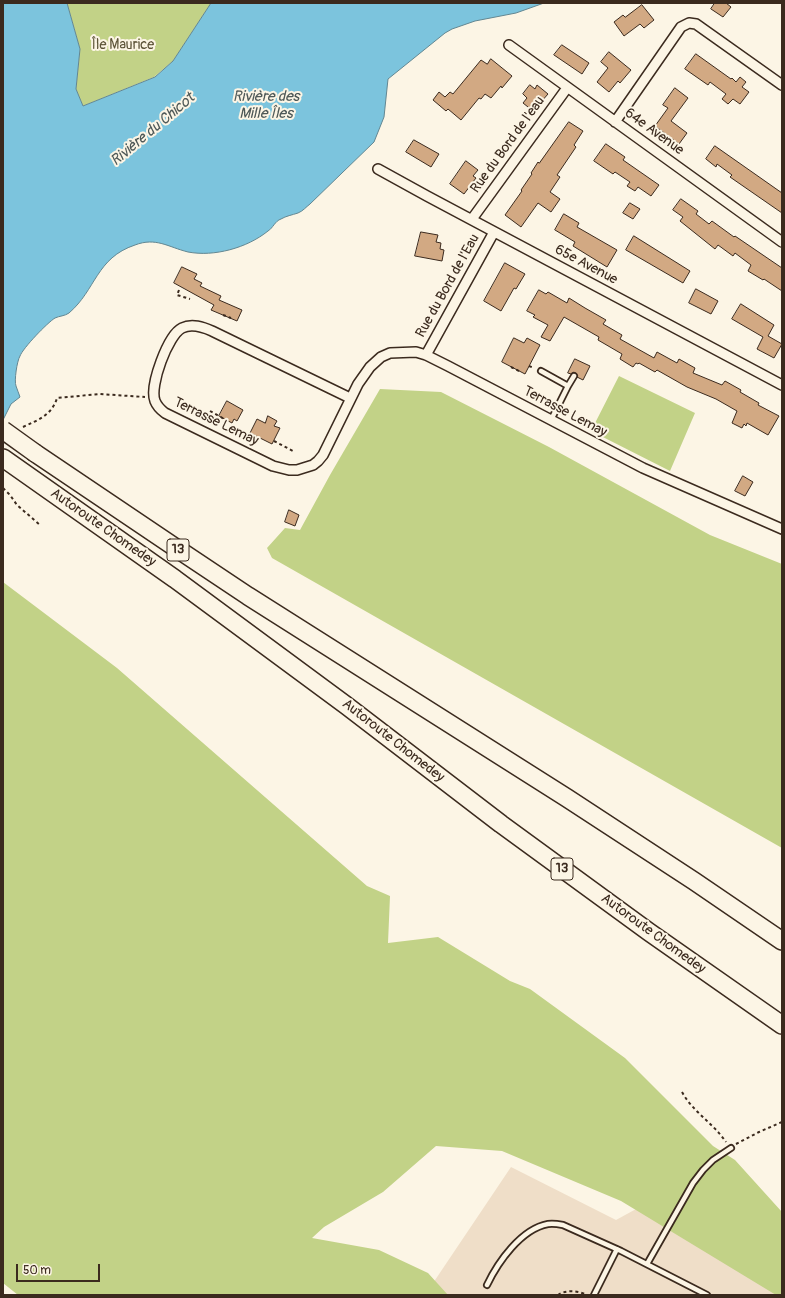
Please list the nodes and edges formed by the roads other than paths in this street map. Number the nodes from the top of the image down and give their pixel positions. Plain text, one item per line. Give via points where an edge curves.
1 (509, 46) dead end
2 (781, 82) edge
3 (567, 88) junction
4 (615, 122) junction
5 (378, 169) dead end
6 (472, 219) junction
7 (494, 232) junction
8 (782, 242) edge
9 (426, 354) junction
10 (541, 371) dead end
11 (574, 376) dead end
12 (782, 385) edge
13 (568, 386) junction
14 (350, 398) junction
15 (551, 420) junction
16 (3, 430) edge
17 (3, 458) edge
18 (782, 529) edge
19 (782, 941) edge
20 (782, 1025) edge
21 (730, 1148) road end
22 (617, 1249) junction
23 (647, 1264) junction
24 (487, 1285) dead end
25 (594, 1295) edge
26 (707, 1295) edge

1 - 3 street, 64e Avenue
2 - 4 street via 696,24 689,23 681,27
3 - 4 street, 64e Avenue
3 - 6 street, Rue du Bord de l'eau
4 - 8 street, 64e Avenue
5 - 6 street, 65e Avenue
6 - 7 street, 65e Avenue
7 - 9 street, Rue du Bord de l'Eau
7 - 12 street, 65e Avenue
9 - 14 street, Terrasse Lemay via 399,352 381,357 365,374
9 - 15 street, Terrasse Lemay
10 - 13 lane
11 - 13 lane
13 - 15 lane
14 - 14 street, Terrasse Lemay via 212,331 194,326 182,328 174,335 158,371 153,394 159,408 165,413 273,466 289,470 306,468 318,461 327,448
15 - 18 street, Terrasse Lemay via 643,468
16 - 19 highway, Autoroute Chomedey / 13, bridge via 248,596 567,798
17 - 20 highway, Autoroute Chomedey / 13 via 175,579 507,828
21 - 23 lane via 713,1160 693,1183
22 - 23 lane
22 - 24 lane via 563,1225 547,1224 534,1229 516,1243
22 - 25 lane
23 - 26 lane

